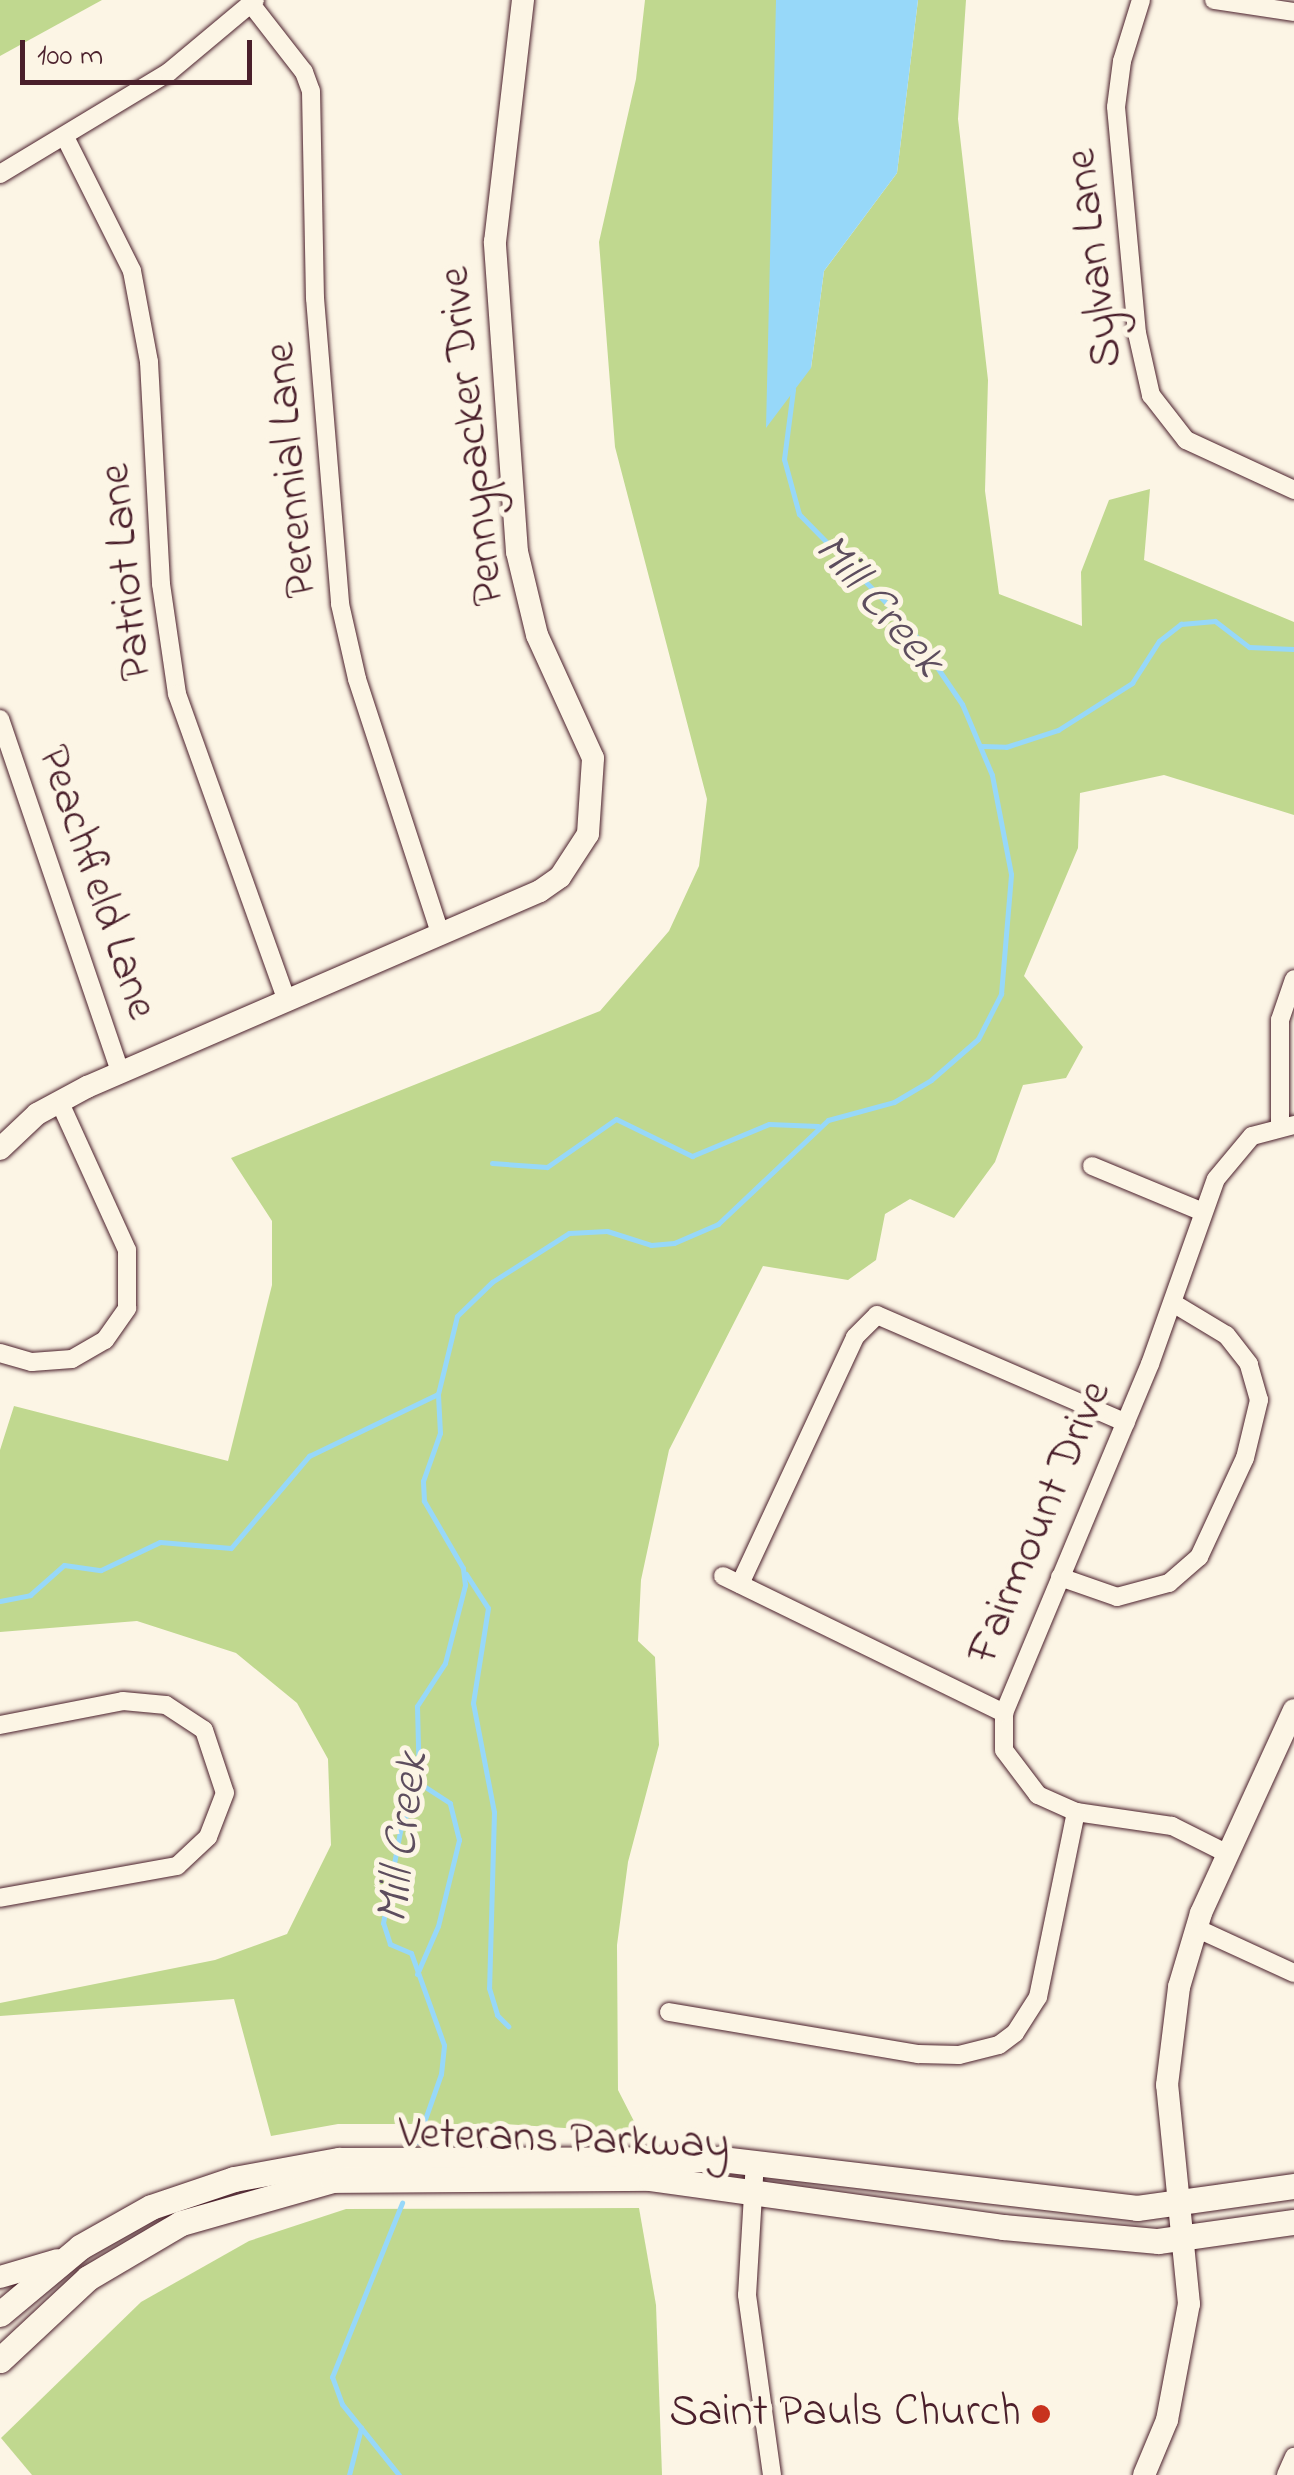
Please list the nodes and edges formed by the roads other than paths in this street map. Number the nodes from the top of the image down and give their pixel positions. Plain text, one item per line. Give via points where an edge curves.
1 (522, 0) edge
2 (1141, 0) edge
3 (1214, 0) edge
4 (253, 2) edge
5 (1294, 12) edge
6 (64, 137) junction
7 (0, 174) edge
8 (1294, 490) edge
9 (0, 718) edge
10 (440, 933) junction
11 (1294, 979) edge
12 (286, 1000) junction
13 (120, 1071) junction
14 (59, 1101) junction
15 (1287, 1125) edge
16 (1, 1145) edge
17 (1092, 1166) dead end
18 (1203, 1212) junction
19 (1172, 1303) junction
20 (0, 1354) edge
21 (1126, 1423) junction
22 (1060, 1576) junction
23 (1294, 1710) edge
24 (1004, 1713) junction
25 (0, 1725) edge
26 (1076, 1812) junction
27 (1228, 1854) junction
28 (0, 1898) edge
29 (1196, 1928) junction
30 (1294, 1973) edge
31 (669, 2012) dead end
32 (755, 2161) junction
33 (1294, 2186) edge
34 (752, 2190) junction
35 (1182, 2204) junction
36 (1294, 2222) edge
37 (1185, 2237) junction
38 (66, 2257) junction
39 (0, 2278) edge
40 (0, 2314) edge
41 (10, 2331) edge
42 (0, 2360) edge
43 (1294, 2457) edge
44 (772, 2475) edge
45 (1144, 2475) edge
46 (1286, 2475) edge

1 - 10 street, Pennypacker Drive via 495,242 517,552 537,636 593,758 594,810 576,857 560,877
2 - 8 street, Sylvan Lane via 1116,107 1137,333 1151,395 1186,440
3 - 5 street
4 - 6 street via 194,54
4 - 10 street, Perennial Lane via 311,91 315,298 340,604 357,680
6 - 7 street
6 - 12 street, Patriot Lane via 132,271 148,352 162,595 177,694
9 - 13 street, Peachfield Lane
10 - 12 street, Pennypacker Drive
11 - 15 street via 1280,1020
12 - 13 street, Pennypacker Drive
13 - 14 street, Pennypacker Drive
14 - 16 street, Pennypacker Drive
14 - 20 street via 112,1210 131,1289 117,1325 90,1352 52,1362
15 - 18 street, Fairmount Drive via 1238,1148
17 - 18 street
18 - 19 street, Fairmount Drive
19 - 21 street, Fairmount Drive
19 - 22 street via 1226,1335 1249,1364 1259,1400 1245,1458 1199,1557 1169,1583 1116,1596
21 - 22 street, Fairmount Drive
21 - 24 street via 877,1314 855,1337 732,1580
22 - 24 street, Fairmount Drive
23 - 27 street
24 - 26 street, Fairmount Drive via 1012,1768 1038,1795
25 - 28 street via 123,1701 166,1705 204,1730 225,1793 208,1837 177,1866
26 - 27 street, Fairmount Drive via 1163,1823
26 - 31 street via 1038,1997 1016,2033 998,2045 959,2055 918,2054
27 - 29 street
29 - 30 street
29 - 35 street via 1179,1987 1168,2070
32 - 34 street
32 - 35 main road, Veterans Parkway via 1058,2204
32 - 38 main road, Veterans Parkway via 428,2156 320,2162 173,2199
33 - 35 main road, Veterans Parkway
34 - 37 main road, Veterans Parkway via 1016,2228
34 - 41 main road, Veterans Parkway via 604,2176 333,2180 181,2223
34 - 44 street via 748,2320
35 - 37 street
36 - 37 main road, Veterans Parkway
37 - 45 street via 1186,2336 1167,2420
38 - 39 street
38 - 40 main road, Veterans Parkway
41 - 42 main road, Veterans Parkway
43 - 46 street

